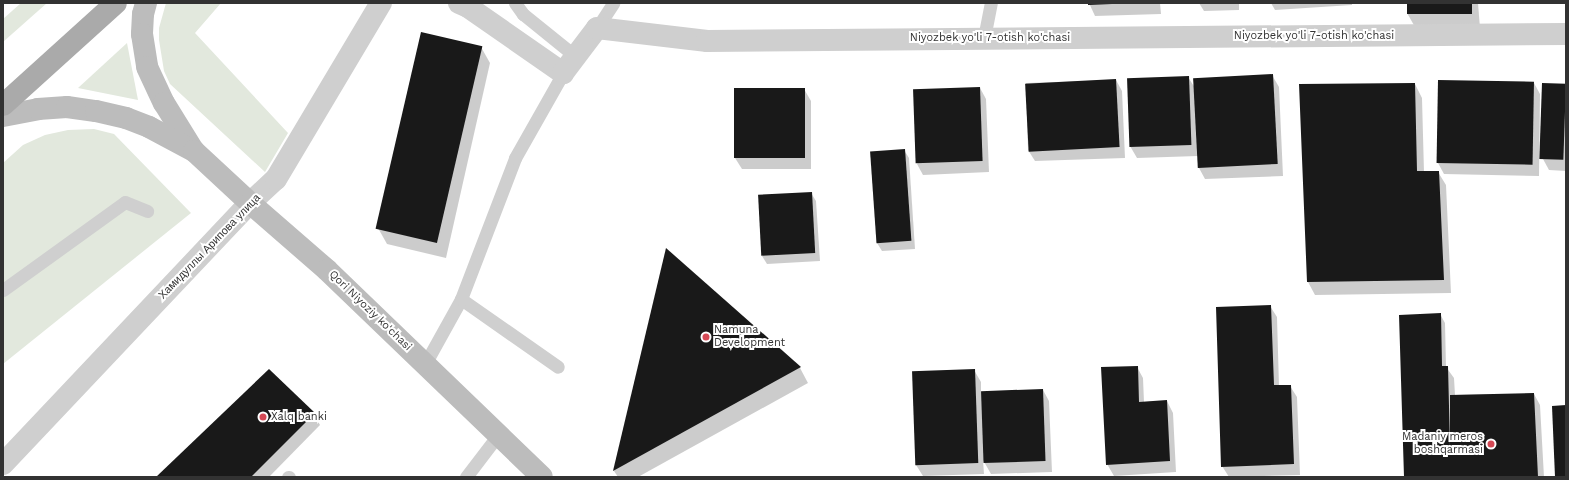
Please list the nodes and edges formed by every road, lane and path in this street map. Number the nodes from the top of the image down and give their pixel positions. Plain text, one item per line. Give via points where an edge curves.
1 (116, 3) edge
2 (146, 3) edge
3 (381, 3) edge
4 (459, 3) edge
5 (515, 3) edge
6 (613, 3) edge
7 (991, 3) edge
8 (597, 28) junction
9 (1566, 34) edge
10 (984, 38) junction
11 (569, 64) junction
12 (3, 105) edge
13 (3, 116) edge
14 (194, 151) junction
15 (250, 203) junction
16 (147, 211) dead end
17 (3, 290) edge
18 (461, 299) junction
19 (425, 364) junction
20 (558, 367) dead end
21 (498, 436) junction
22 (3, 464) edge
23 (466, 477) edge
24 (542, 477) edge

1 - 12 main road
2 - 14 street, Qori Niyoziy ko'chasi via 142,34 147,67 164,103
3 - 15 street, Хамидуллы Арипова улица via 276,179
4 - 11 street
5 - 11 lane
6 - 8 lane
7 - 10 lane
8 - 10 street, Niyozbek yo'li 7-otish ko'chasi via 707,41
8 - 11 street
9 - 10 street, Niyozbek yo'li 7-otish ko'chasi
11 - 18 lane via 515,158
13 - 14 street, Qori Niyoziy ko'chasi via 46,108 68,107 96,111 149,127
14 - 15 street, Qori Niyoziy ko'chasi
15 - 19 street, Qori Niyoziy ko'chasi via 327,270
15 - 22 street, Хамидуллы Арипова улица
16 - 17 lane via 125,202
18 - 19 lane
18 - 20 lane
19 - 21 street, Qori Niyoziy ko'chasi
21 - 23 lane
21 - 24 street, Qori Niyoziy ko'chasi

